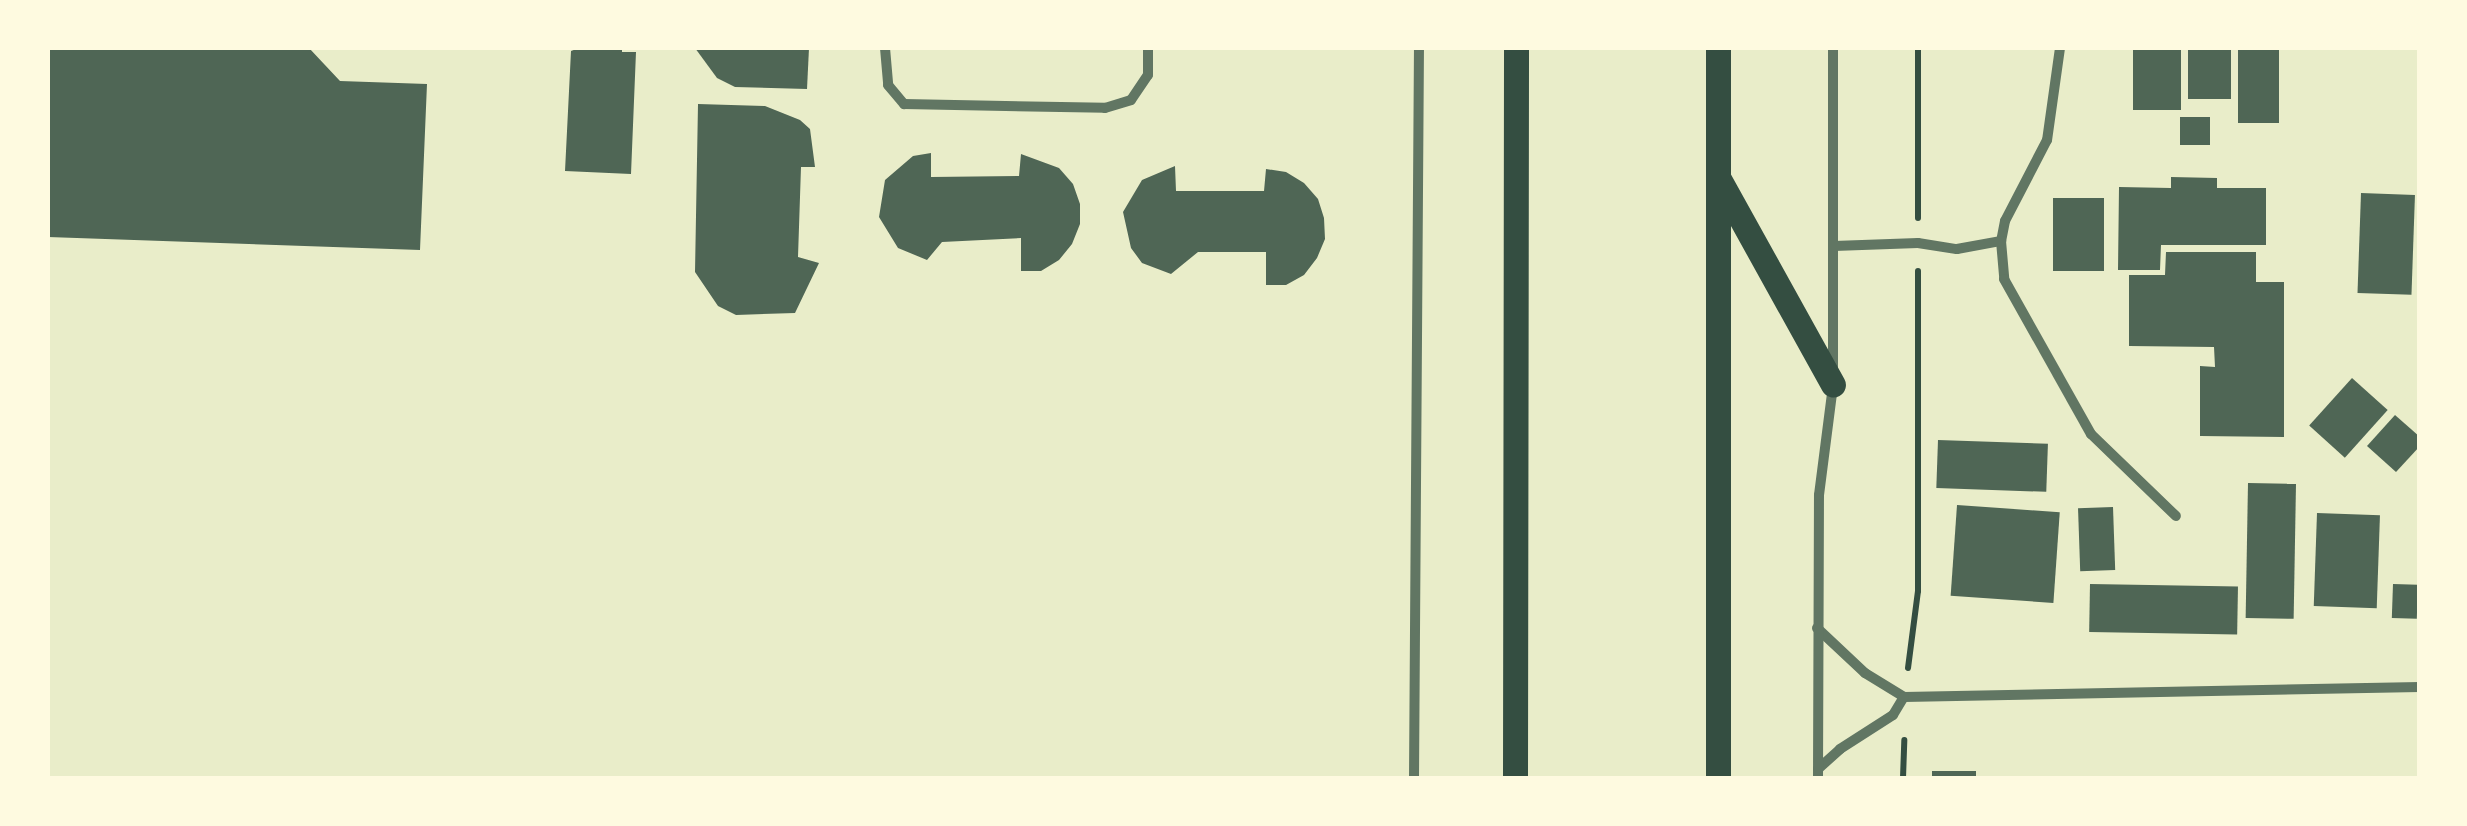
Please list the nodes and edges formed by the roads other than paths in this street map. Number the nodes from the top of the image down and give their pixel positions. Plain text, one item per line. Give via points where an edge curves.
1 (885, 48) edge
2 (1148, 48) edge
3 (1419, 48) edge
4 (1516, 48) edge
5 (1718, 48) edge
6 (1833, 48) edge
7 (2060, 48) edge
8 (1718, 177) junction
9 (2001, 241) junction
10 (1834, 246) junction
11 (1833, 385) junction
12 (2176, 516) dead end
13 (1817, 628) junction
14 (2420, 687) edge
15 (1904, 697) junction
16 (1818, 774) edge
17 (1414, 778) edge
18 (1515, 778) edge
19 (1718, 778) edge

1 - 2 street via 888,85 904,104 1105,108 1131,100 1148,75
3 - 17 street
4 - 18 main road
5 - 8 main road
6 - 10 street
7 - 9 street via 2047,140 2012,203
8 - 11 main road
8 - 19 main road
9 - 10 street via 1957,249 1918,243
9 - 12 street via 2010,297 2091,434
10 - 11 street
11 - 13 street via 1819,495
13 - 15 street via 1865,673
13 - 16 street
14 - 15 street
15 - 16 street via 1893,715 1840,748

